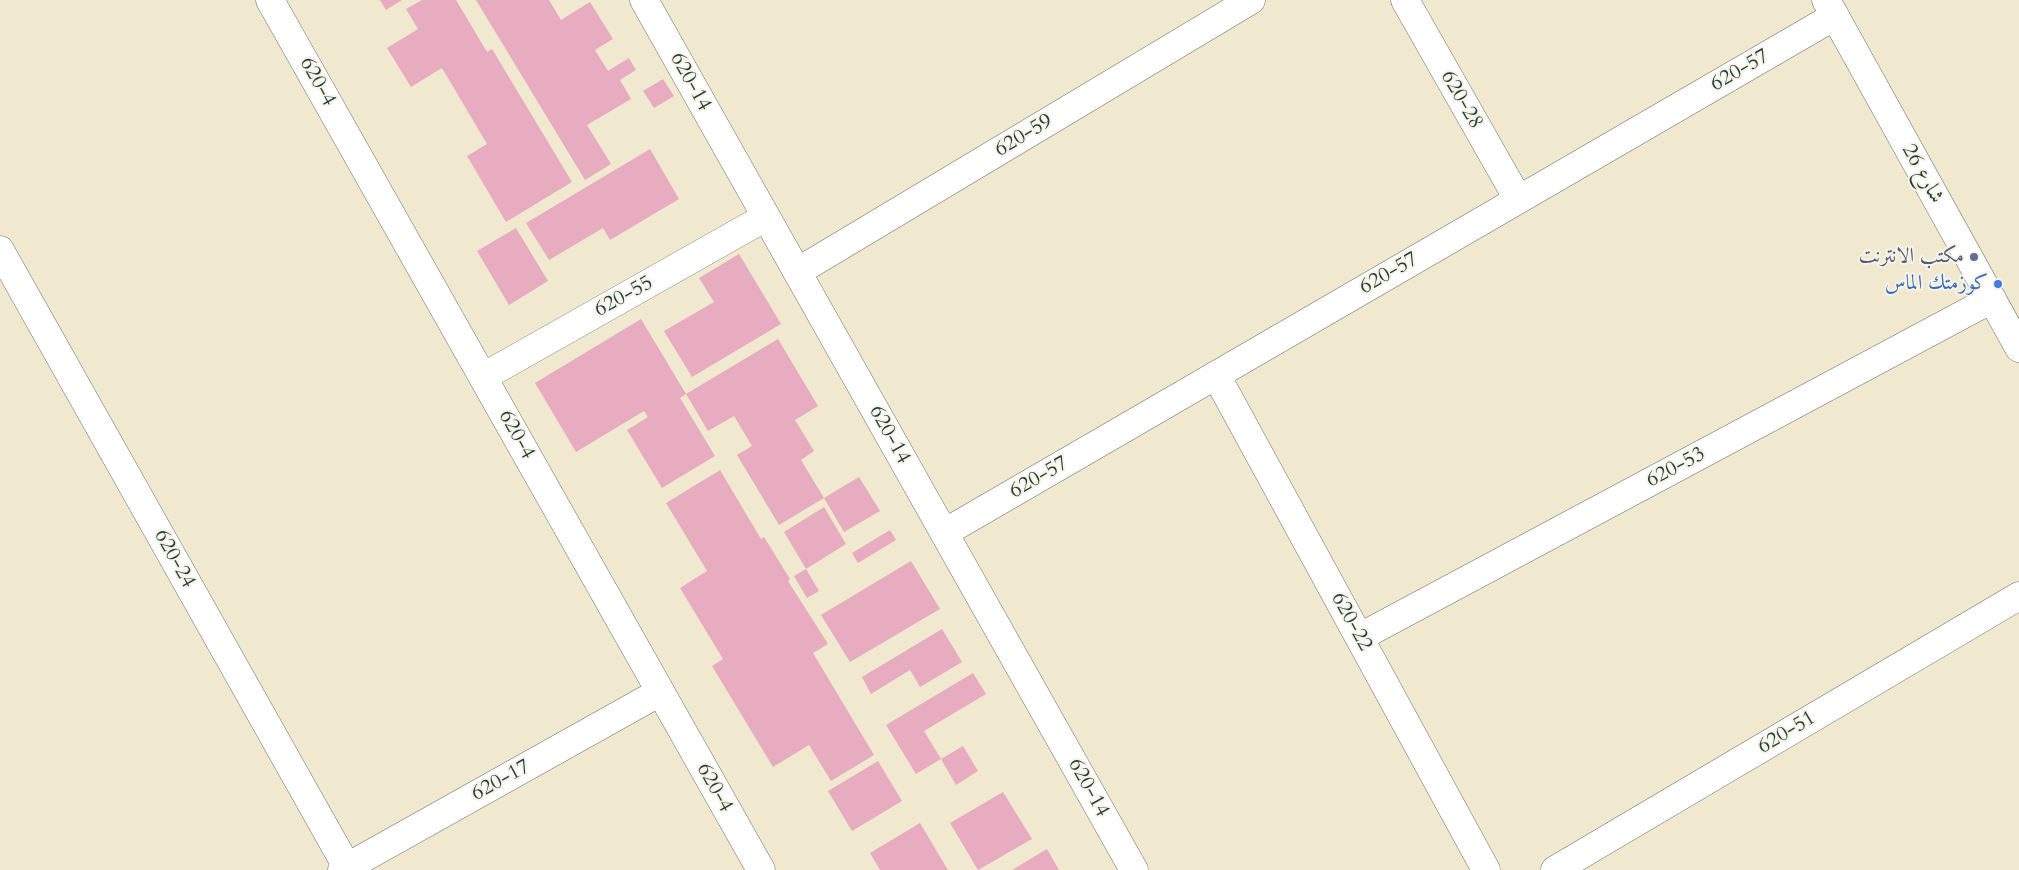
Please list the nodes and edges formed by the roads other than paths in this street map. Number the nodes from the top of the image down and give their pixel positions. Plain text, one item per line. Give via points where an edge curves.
1 (270, 0) edge
2 (644, 0) edge
3 (1251, 0) edge
4 (1405, 0) edge
5 (1830, 8) edge
6 (1518, 200) junction
7 (766, 218) junction
8 (0, 250) edge
9 (797, 272) junction
10 (1992, 299) junction
11 (2019, 348) edge
12 (1216, 374) junction
13 (483, 376) junction
14 (944, 533) junction
15 (2019, 596) edge
16 (1360, 638) junction
17 (660, 692) junction
18 (345, 869) edge
19 (760, 870) edge
20 (1134, 870) edge
21 (1486, 870) edge
22 (1554, 870) edge

1 - 13 street, 620-4
2 - 7 street, 620-14
3 - 9 street, 620-59
4 - 6 street, 620-28
5 - 6 street, 620-57
5 - 10 street, شارع 26
6 - 12 street, 620-57
7 - 9 street, 620-14
7 - 13 street, 620-55
8 - 18 street, 620-24
9 - 14 street, 620-14
10 - 11 street, شارع 26
10 - 16 street, 620-53
12 - 14 street, 620-57
12 - 16 street, 620-22
13 - 17 street, 620-4
14 - 20 street, 620-14
15 - 22 street, 620-51
16 - 21 street, 620-22
17 - 18 street, 620-17
17 - 19 street, 620-4

